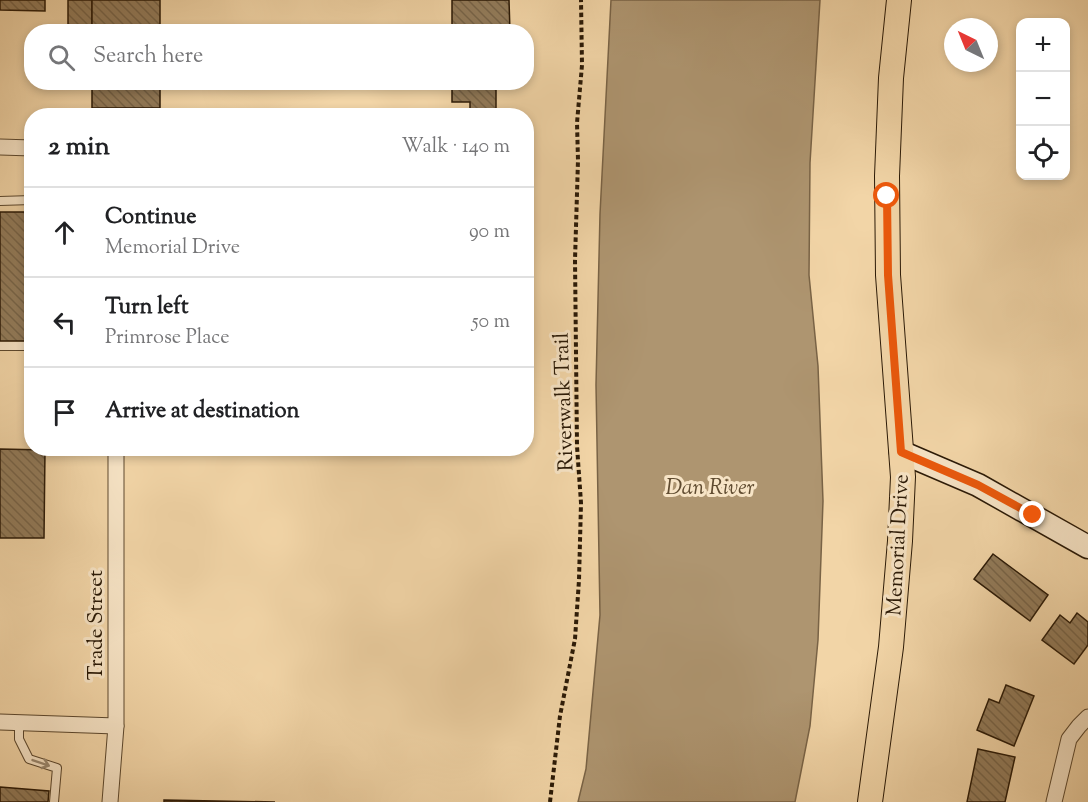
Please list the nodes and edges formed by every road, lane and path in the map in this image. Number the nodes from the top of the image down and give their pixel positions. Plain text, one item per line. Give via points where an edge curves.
1 (581, 0) edge
2 (899, 0) edge
3 (0, 147) edge
4 (24, 148) edge
5 (24, 200) edge
6 (0, 201) edge
7 (0, 346) edge
8 (24, 346) edge
9 (901, 452) junction
10 (116, 456) edge
11 (1088, 547) edge
12 (1088, 717) edge
13 (0, 722) edge
14 (19, 723) junction
15 (116, 726) junction
16 (54, 802) edge
17 (110, 802) edge
18 (549, 802) edge
19 (870, 802) edge
20 (1054, 802) edge

1 - 18 path, Riverwalk Trail via 575,260 579,580 575,639
2 - 9 main road, Memorial Drive via 887,176 888,275
3 - 4 street
5 - 6 lane
7 - 8 lane
9 - 11 street via 978,485
9 - 19 main road, Memorial Drive via 903,477 894,612
10 - 15 street, Trade Street
12 - 20 street via 1069,739
13 - 14 street
14 - 15 street
14 -> 16 lane via 19,739 29,759 57,768
15 - 17 street, Trade Street

